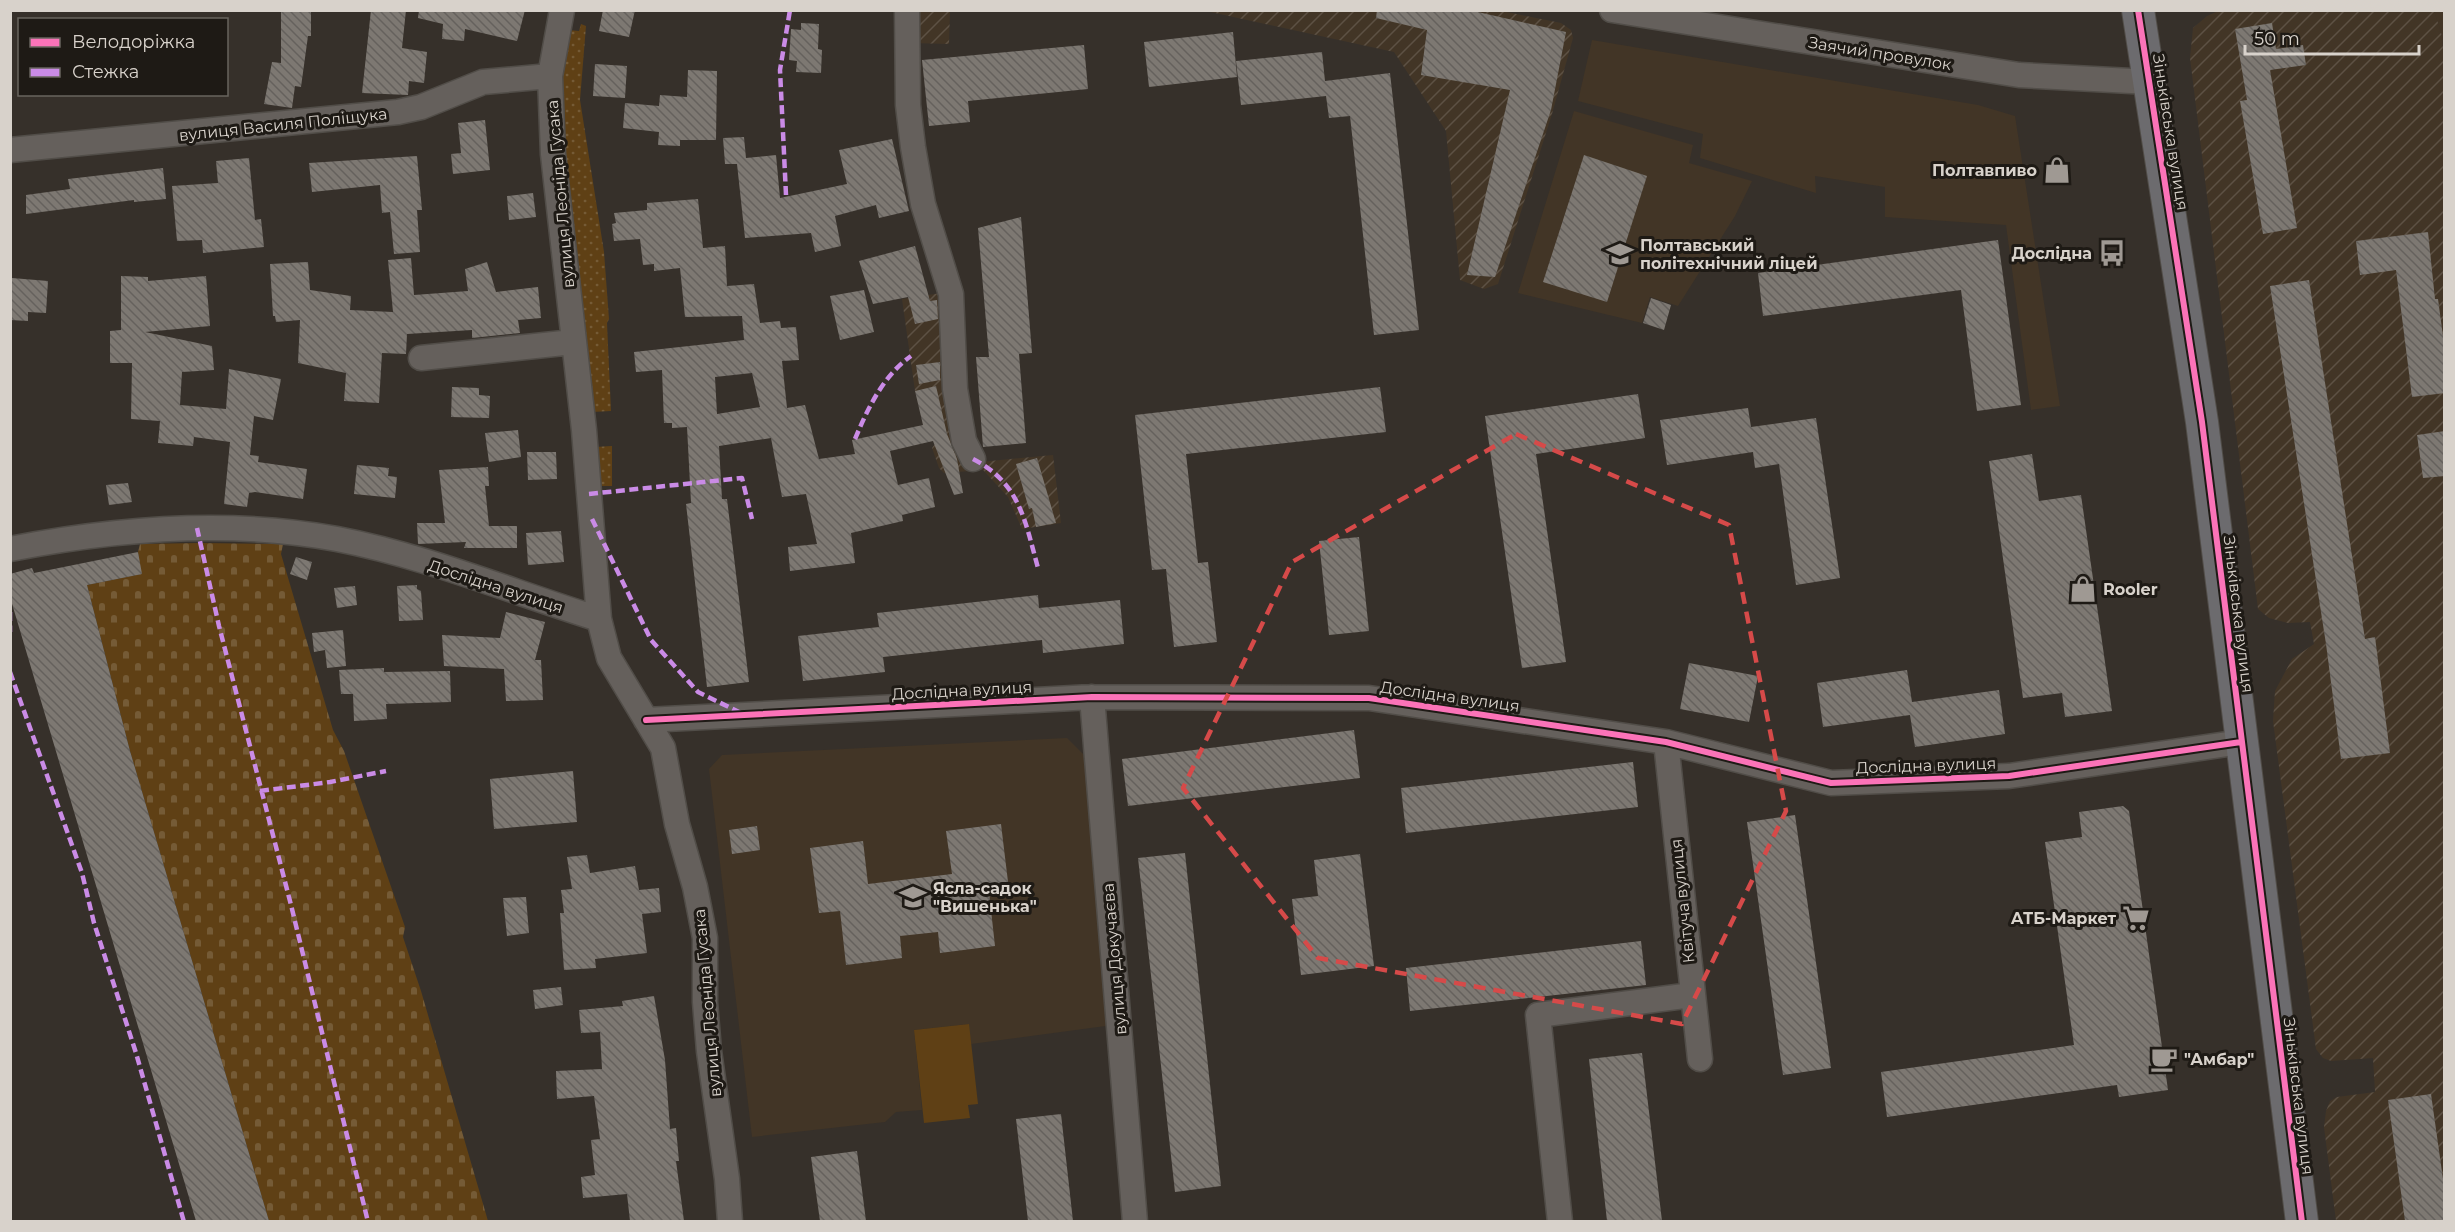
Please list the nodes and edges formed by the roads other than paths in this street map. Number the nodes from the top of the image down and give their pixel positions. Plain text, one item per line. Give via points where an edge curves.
1 (562, 10) edge
2 (907, 10) edge
3 (1612, 10) edge
4 (2138, 10) edge
5 (550, 76) junction
6 (2150, 82) junction
7 (10, 150) edge
8 (573, 342) junction
9 (421, 358) dead end
10 (973, 459) dead end
11 (10, 549) edge
12 (598, 619) junction
13 (1092, 698) junction
14 (646, 720) junction
15 (1666, 742) junction
16 (2241, 742) junction
17 (1692, 995) junction
18 (1700, 1059) dead end
19 (730, 1221) edge
20 (1135, 1221) edge
21 (1560, 1221) edge
22 (2301, 1221) edge

1 - 5 street, вулиця Леоніда Гусака
2 - 10 street via 908,105 913,147 923,204 951,294 955,389 964,441
3 - 6 street, Заячий провулок via 2019,75
4 - 6 main road, Зіньківська вулиця
5 - 7 street, вулиця Василя Поліщука via 483,82 398,112
5 - 8 street, вулиця Леоніда Гусака via 555,187
6 - 16 main road, Зіньківська вулиця via 2202,422
8 - 9 street
8 - 12 street, вулиця Леоніда Гусака via 584,430
11 - 12 street, Дослідна вулиця via 138,531 272,530 337,539 405,556
12 - 14 street via 609,658
13 - 14 street, Дослідна вулиця
13 - 15 street, Дослідна вулиця via 1369,698
13 - 20 street, вулиця Докучаєва
14 - 19 street, вулиця Леоніда Гусака via 663,748 677,824 704,930 709,1051
15 - 16 street, Дослідна вулиця via 1831,783 2009,776
15 - 17 street, Квітуча вулиця
16 - 22 main road, Зіньківська вулиця
17 - 18 street, Квітуча вулиця
17 - 21 street via 1538,1015

